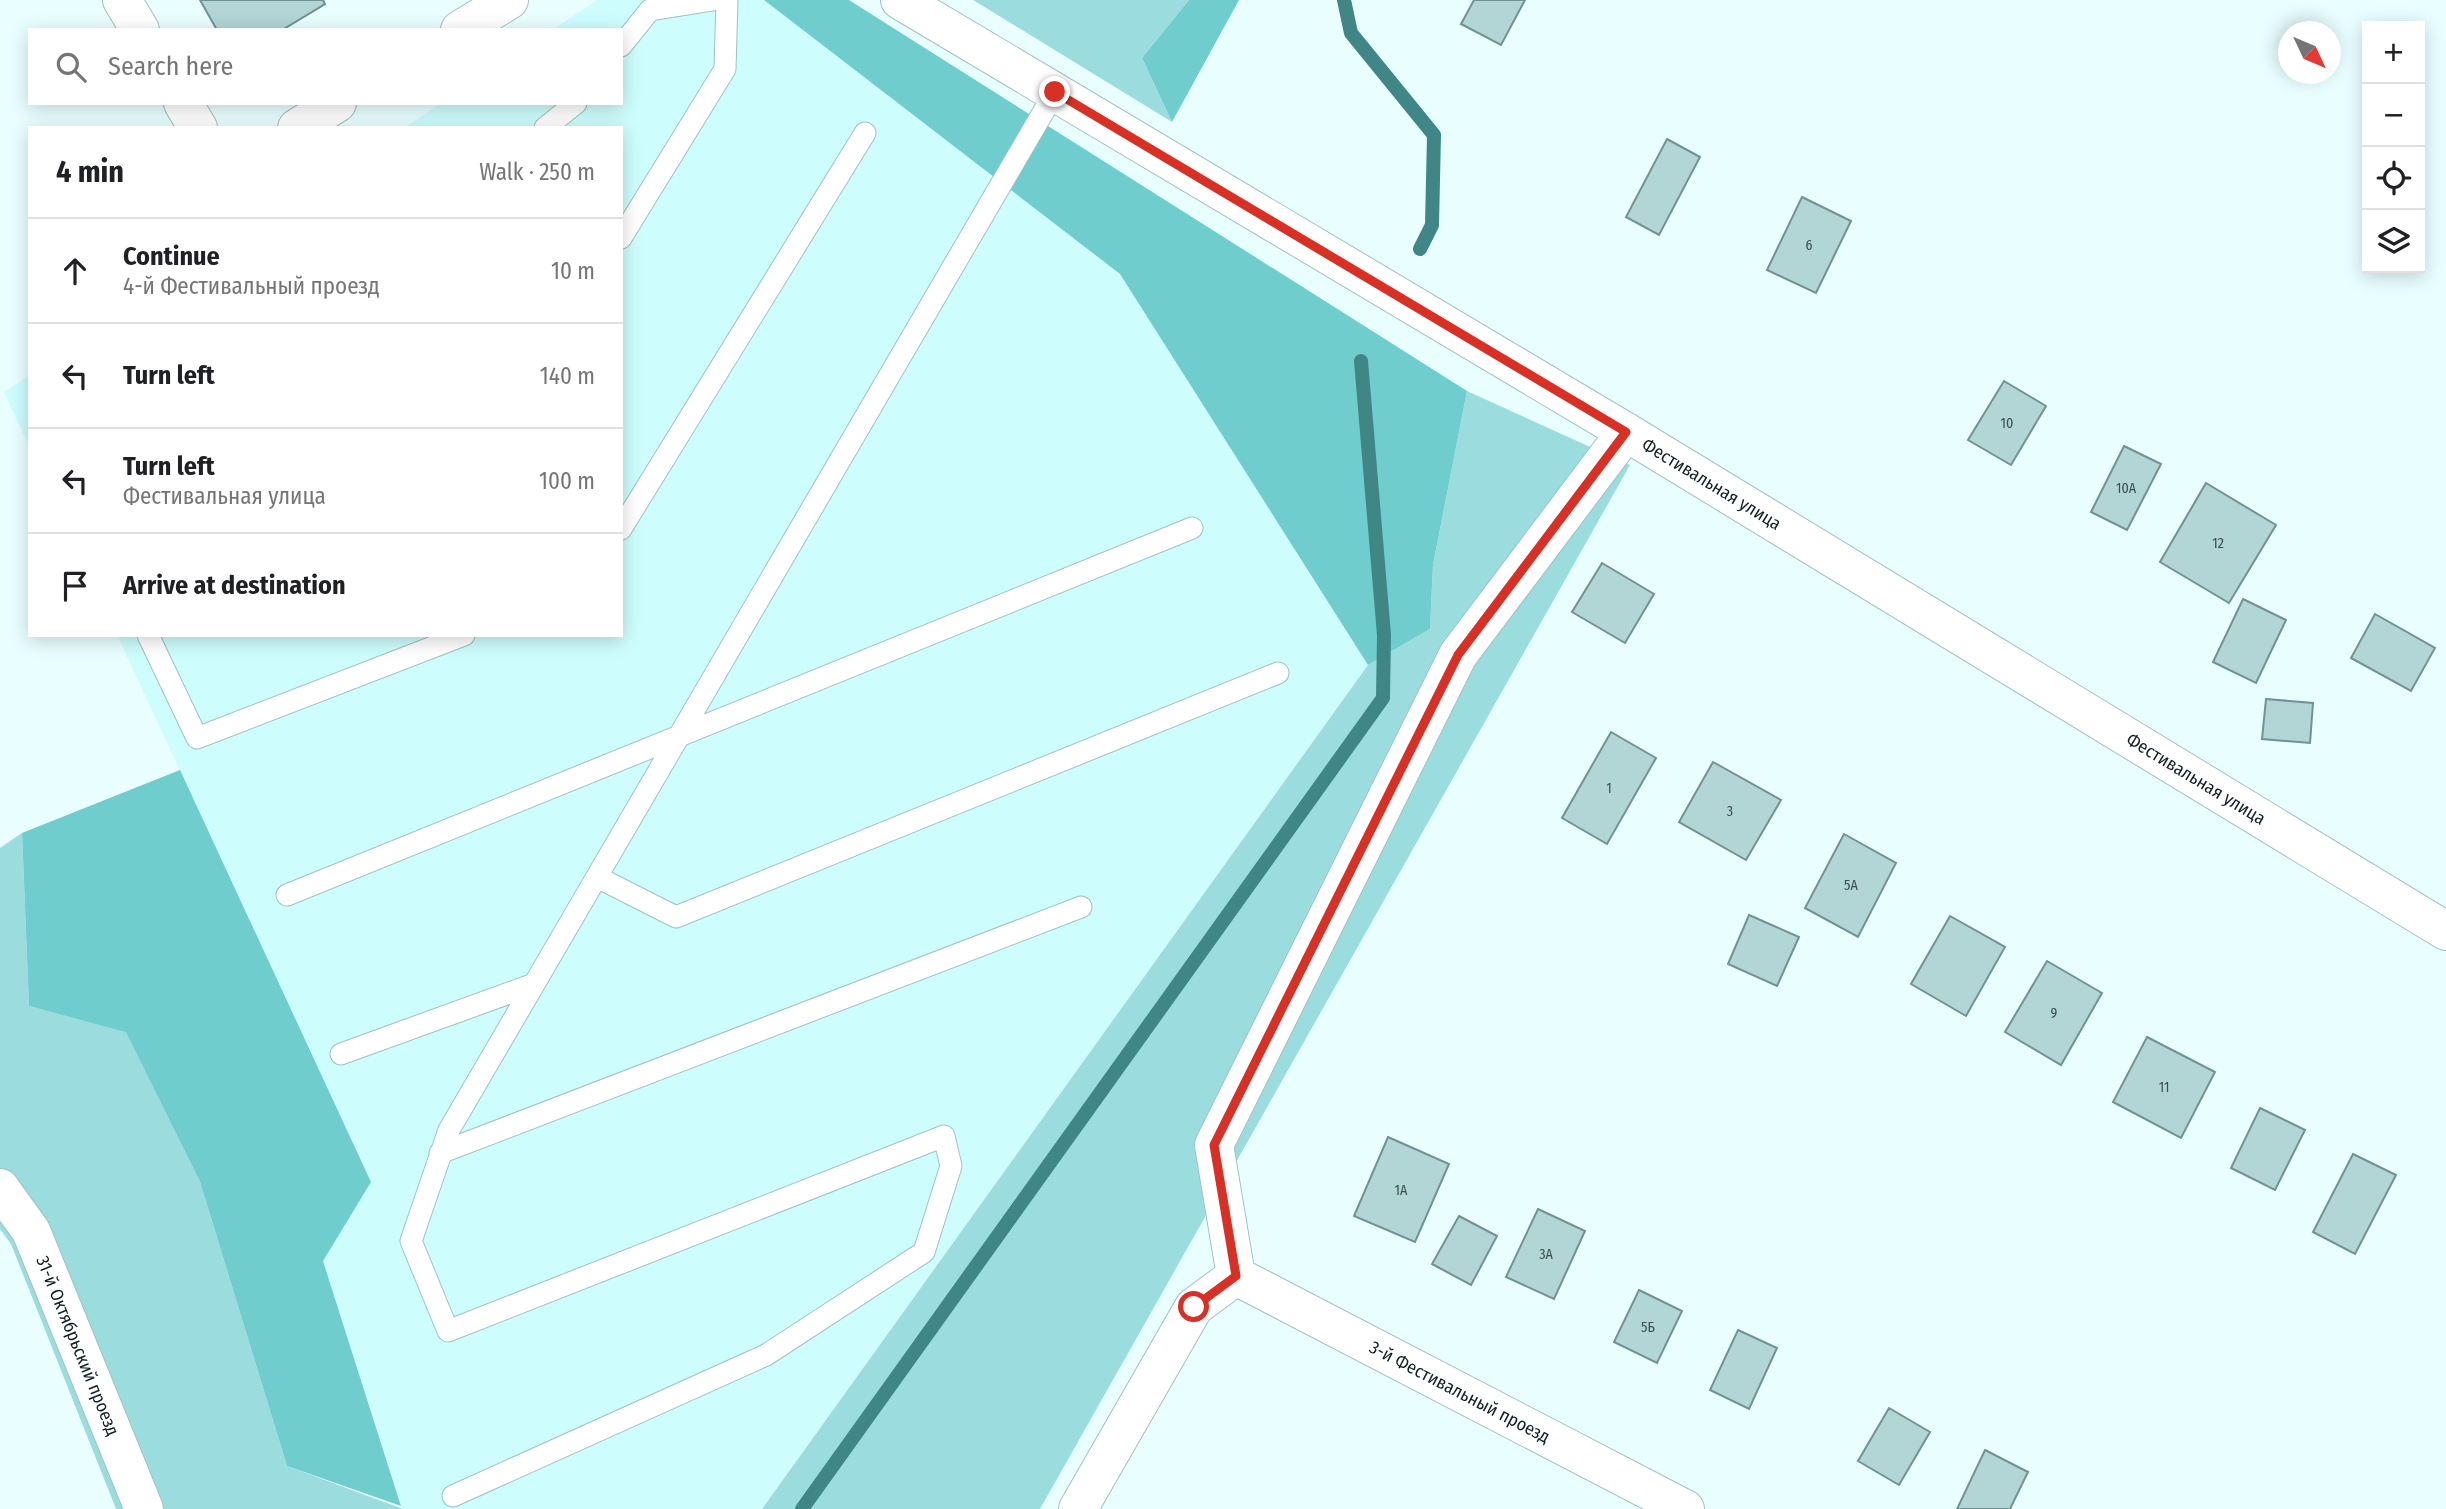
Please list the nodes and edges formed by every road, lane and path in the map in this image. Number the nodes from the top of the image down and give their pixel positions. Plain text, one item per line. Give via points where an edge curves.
1 (122, 0) edge
2 (509, 0) edge
3 (713, 0) edge
4 (727, 0) edge
5 (900, 0) edge
6 (139, 28) edge
7 (463, 28) edge
8 (623, 44) edge
9 (1055, 92) junction
10 (184, 105) edge
11 (334, 105) edge
12 (574, 105) edge
13 (197, 126) edge
14 (300, 126) edge
15 (547, 126) edge
16 (865, 133) dead end
17 (623, 235) edge
18 (1626, 432) junction
19 (623, 526) edge
20 (1192, 528) dead end
21 (149, 637) edge
22 (459, 637) edge
23 (1278, 673) dead end
24 (679, 735) junction
25 (597, 877) junction
26 (287, 895) dead end
27 (1082, 907) dead end
28 (2446, 930) edge
29 (534, 984) junction
30 (341, 1054) dead end
31 (440, 1153) junction
32 (0, 1188) edge
33 (1236, 1276) junction
34 (453, 1496) dead end
35 (145, 1509) edge
36 (1078, 1509) edge
37 (1685, 1509) edge

1 - 6 street
2 - 7 street
3 - 8 lane via 650,10
4 - 17 lane via 725,69
5 - 9 street, Фестивальная улица
9 - 18 street, Фестивальная улица
9 - 24 lane
10 - 13 street
11 - 14 street
12 - 15 lane
16 - 19 lane
18 - 28 street, Фестивальная улица
18 - 33 street via 1458,655 1214,1145
20 - 24 lane
21 - 22 lane via 197,738
23 - 25 lane via 676,917
24 - 25 lane
24 - 26 lane
25 - 29 lane
27 - 31 lane
29 - 30 lane
29 - 31 lane
31 - 34 lane via 411,1241 448,1331 944,1136 951,1166 924,1252 766,1355
32 - 35 street, 31-й Октябрьский проезд via 31,1231
33 - 36 street via 1194,1307
33 - 37 street, 3-й Фестивальный проезд

